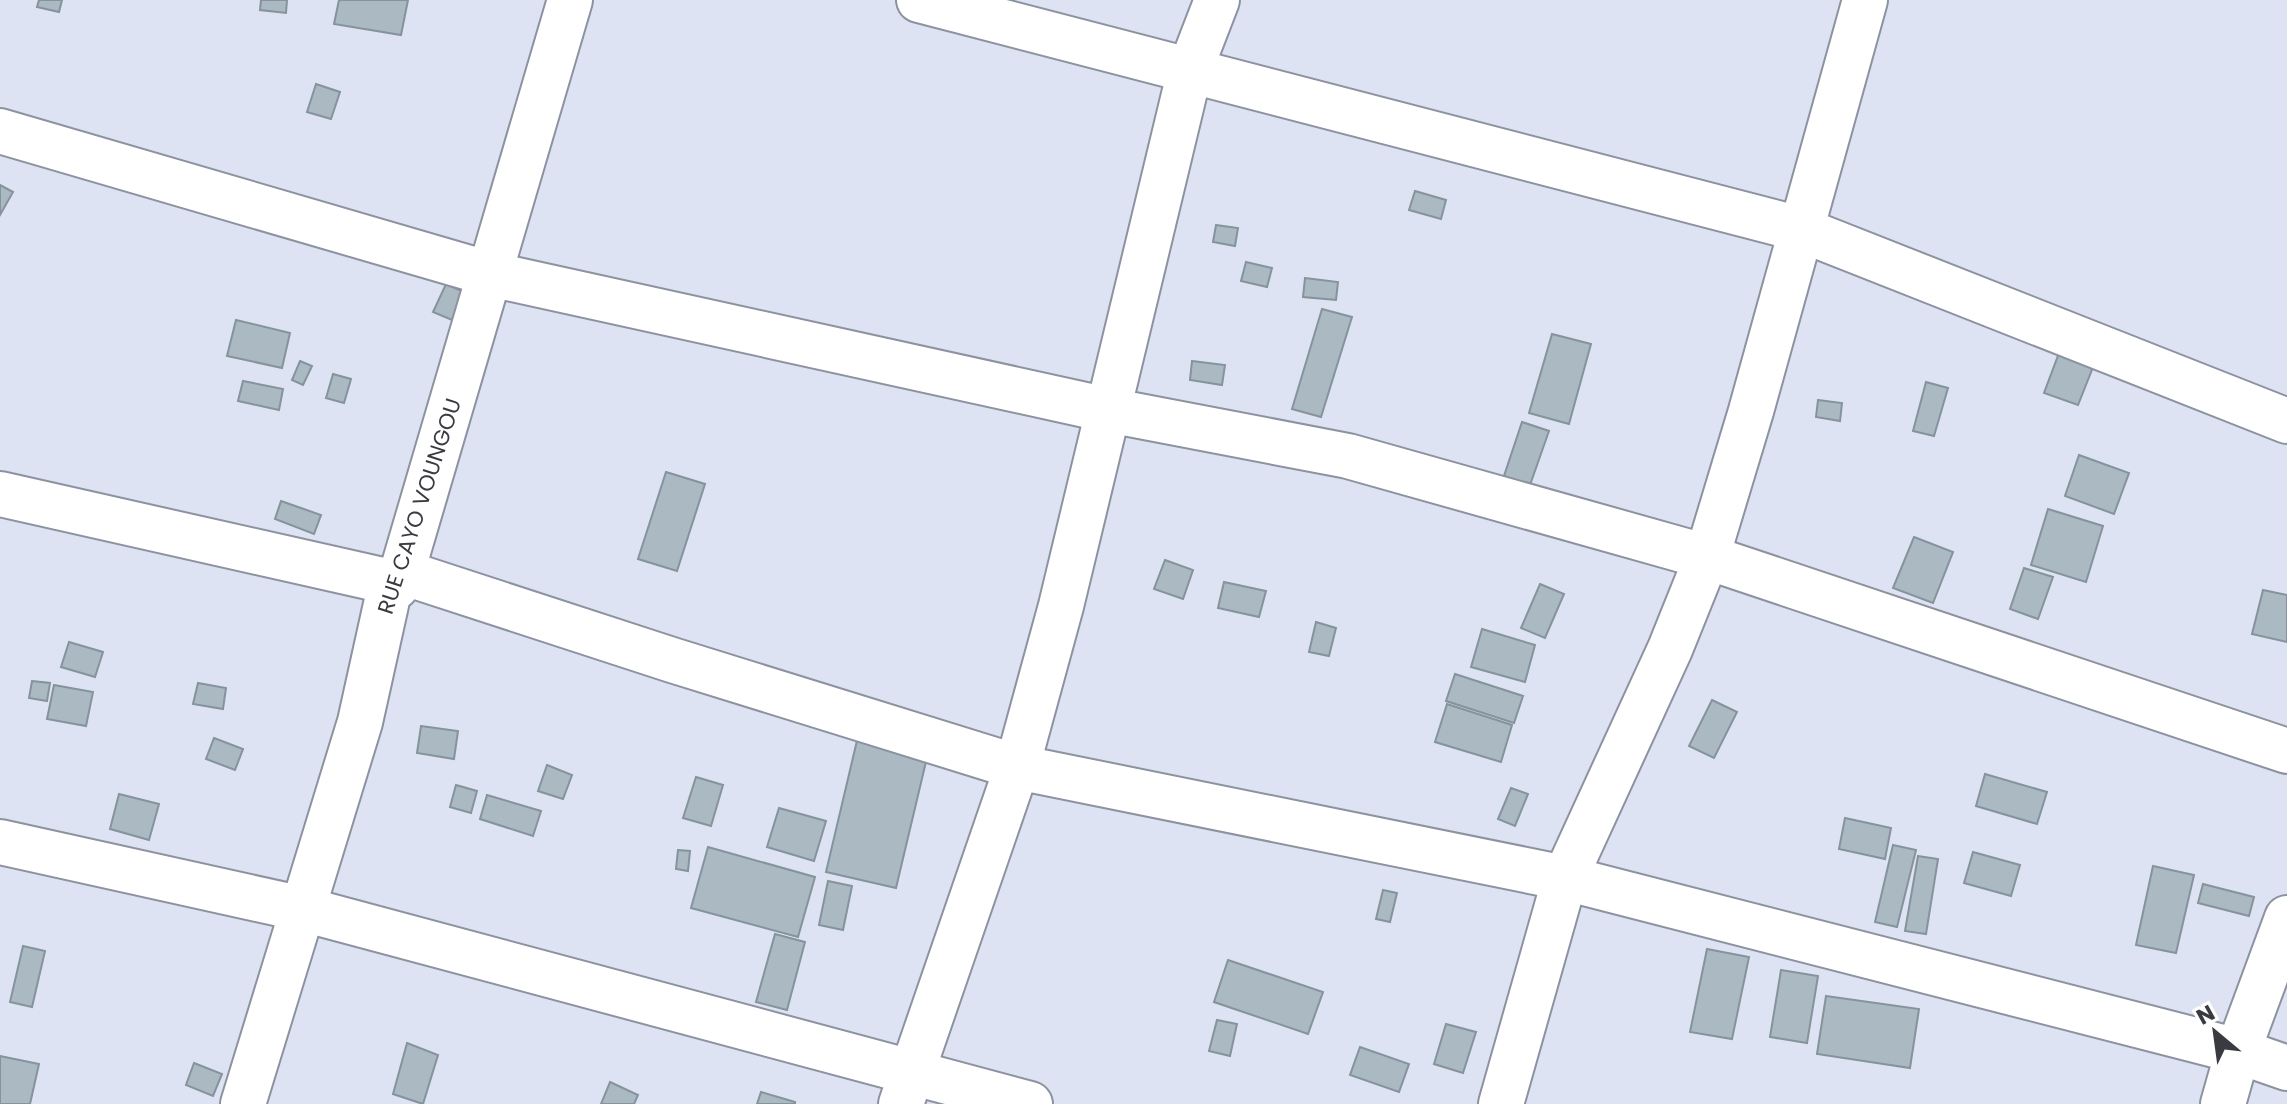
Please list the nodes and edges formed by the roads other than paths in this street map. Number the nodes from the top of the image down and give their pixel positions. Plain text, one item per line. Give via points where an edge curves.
1 (570, 0) edge
2 (919, 0) edge
3 (1217, 0) edge
4 (1865, 0) edge
5 (1190, 70) junction
6 (0, 131) edge
7 (1800, 229) junction
8 (490, 274) junction
9 (1108, 410) junction
10 (2287, 421) edge
11 (0, 494) edge
12 (1707, 557) junction
13 (396, 577) junction
14 (2287, 751) edge
15 (1017, 767) junction
16 (0, 842) edge
17 (1565, 878) junction
18 (303, 909) junction
19 (2287, 918) edge
20 (2238, 1051) junction
21 (2287, 1068) edge
22 (906, 1088) edge
23 (243, 1104) edge
24 (1030, 1104) edge
25 (1501, 1104) edge
26 (2223, 1104) edge

1 - 8 street, RUE CAYO VOUNGOU
2 - 5 street
3 - 5 street
4 - 7 street
5 - 7 street
5 - 9 street
6 - 8 street
7 - 10 street
7 - 12 street
8 - 9 street
8 - 13 street, RUE CAYO VOUNGOU
9 - 12 street via 1348,456
9 - 15 street
11 - 13 street
12 - 14 street
12 - 17 street
13 - 15 street
13 - 18 street, RUE CAYO VOUNGOU via 360,722
15 - 17 street
15 - 22 street
16 - 18 street
17 - 20 street
17 - 25 street
18 - 22 street
18 - 23 street, RUE CAYO VOUNGOU
19 - 20 street
20 - 21 street
20 - 26 street
22 - 24 street

